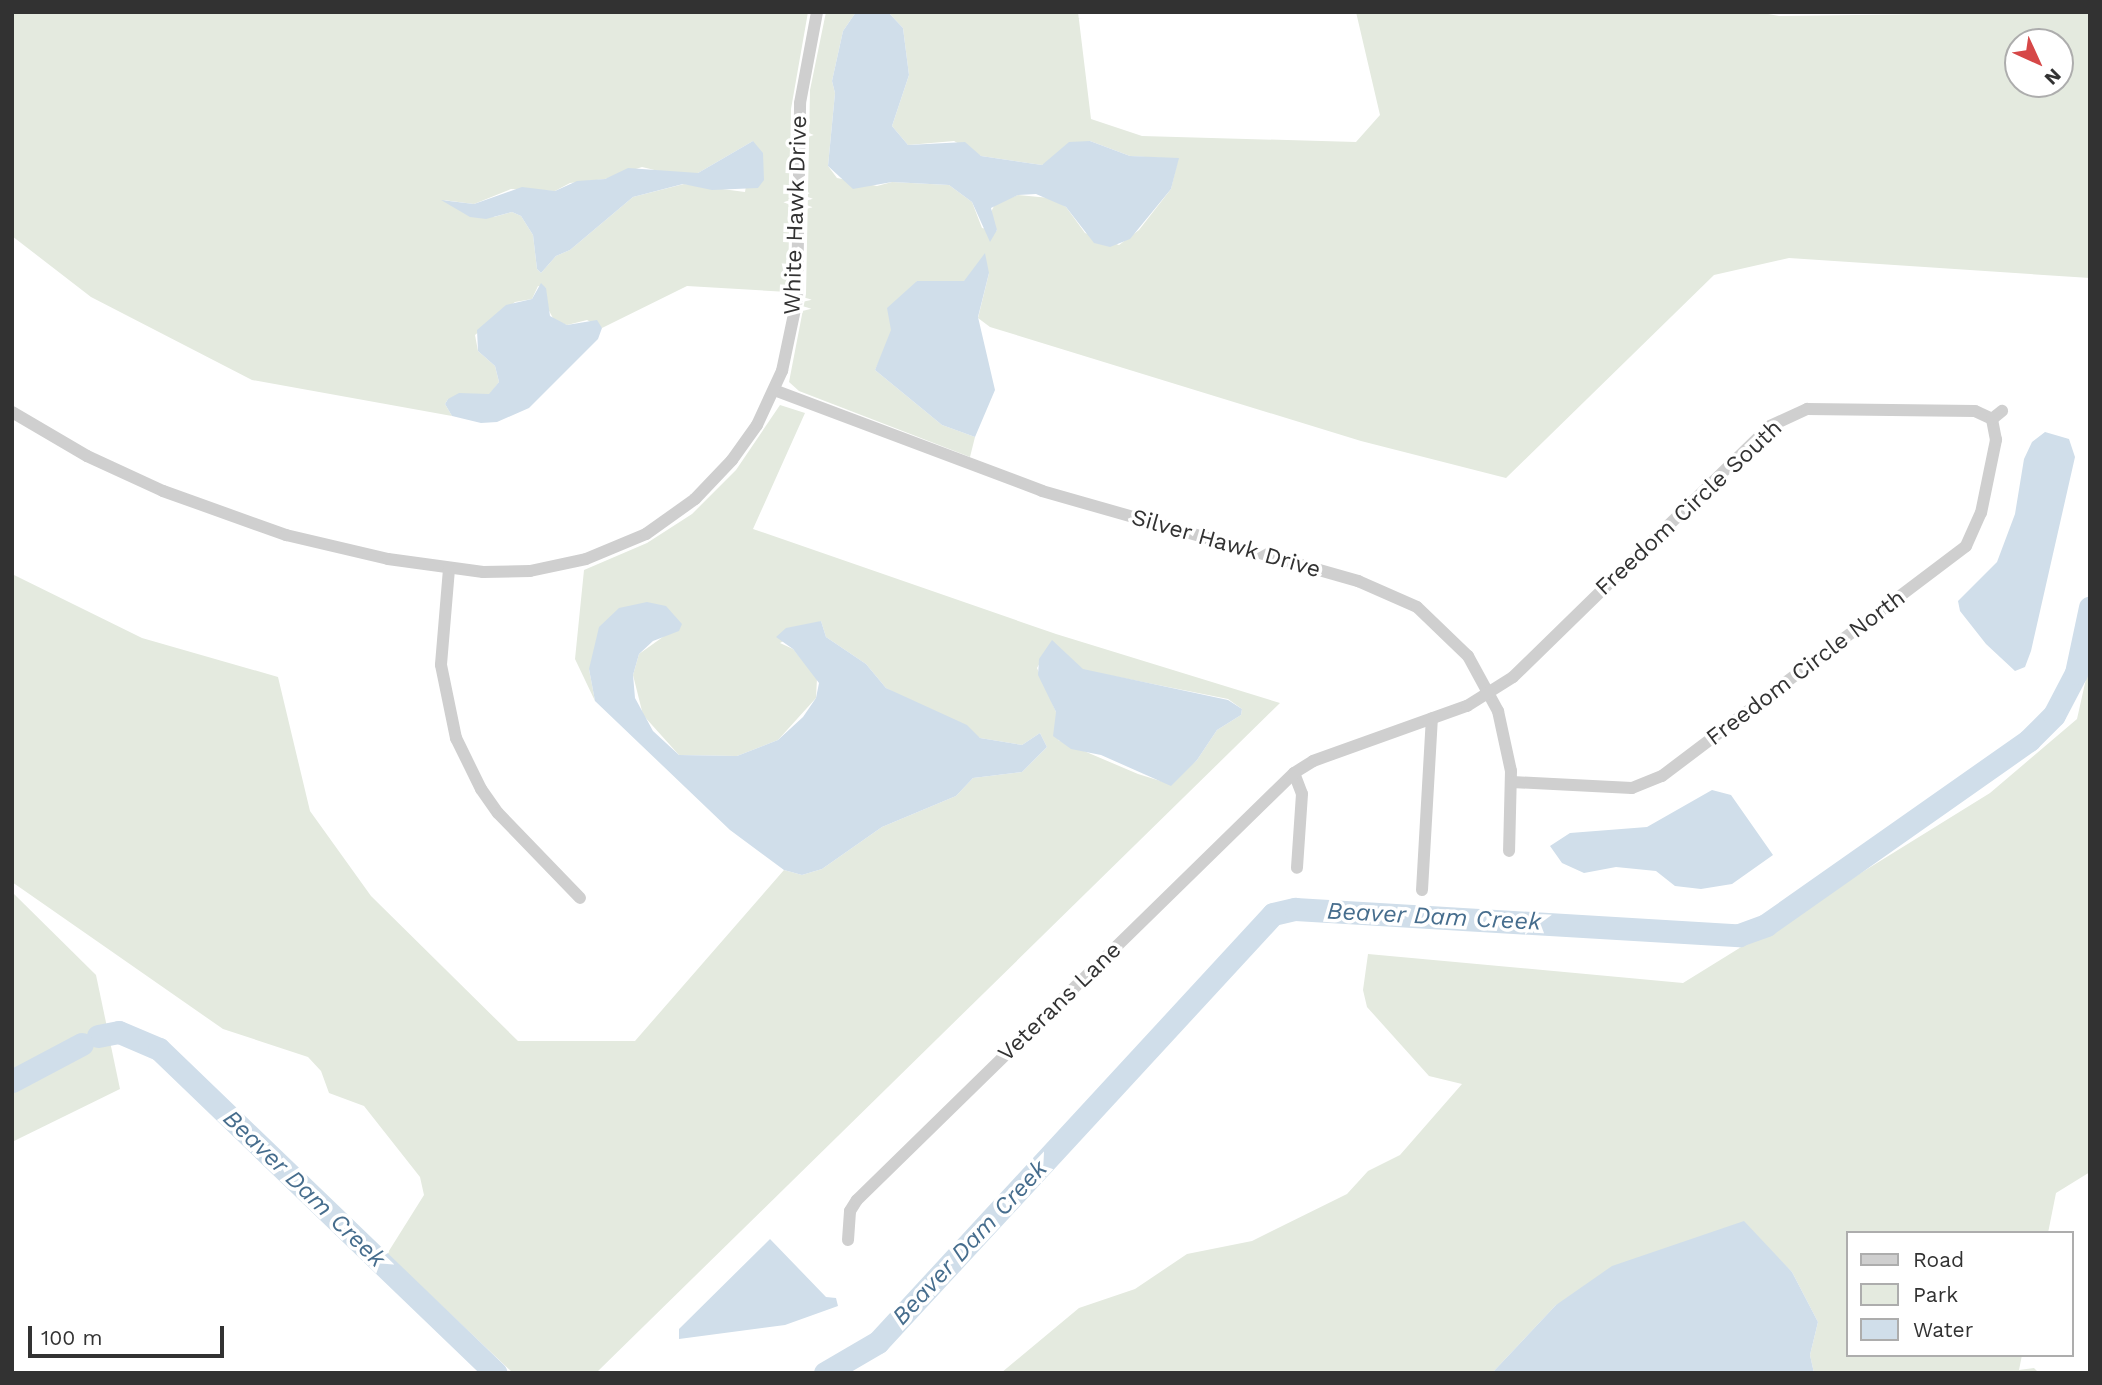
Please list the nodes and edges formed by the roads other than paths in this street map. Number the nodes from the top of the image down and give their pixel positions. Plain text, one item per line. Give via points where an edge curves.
1 (817, 12) edge
2 (775, 390) junction
3 (12, 412) edge
4 (1997, 415) joint
5 (449, 569) junction
6 (1491, 693) junction
7 (1432, 718) junction
8 (1294, 774) junction
9 (1512, 782) junction
10 (1509, 851) dead end
11 (1297, 868) dead end
12 (1422, 890) dead end
13 (580, 898) dead end
14 (848, 1240) dead end

1 - 2 street, White Hawk Drive via 800,103 797,300
2 - 5 street, White Hawk Drive via 746,442 715,480 646,534 617,549 557,567 506,572
2 - 6 street, Silver Hawk Drive via 1042,491 1381,590 1434,620 1468,656
3 - 5 street, White Hawk Drive via 87,456 215,511 325,545
4 - 6 street, Freedom Circle South via 1807,409 1782,418
4 - 9 street, Freedom Circle North via 1981,513 1972,536 1958,552 1655,781 1613,789
5 - 13 street via 441,665 456,738 476,781 498,813
6 - 7 street, Veterans Lane
6 - 9 street, Silver Hawk Drive via 1503,728
7 - 8 street, Veterans Lane via 1313,761
7 - 12 street
8 - 11 street via 1302,794
8 - 14 street, Veterans Lane via 857,1200 850,1211
9 - 10 street, Silver Hawk Drive

